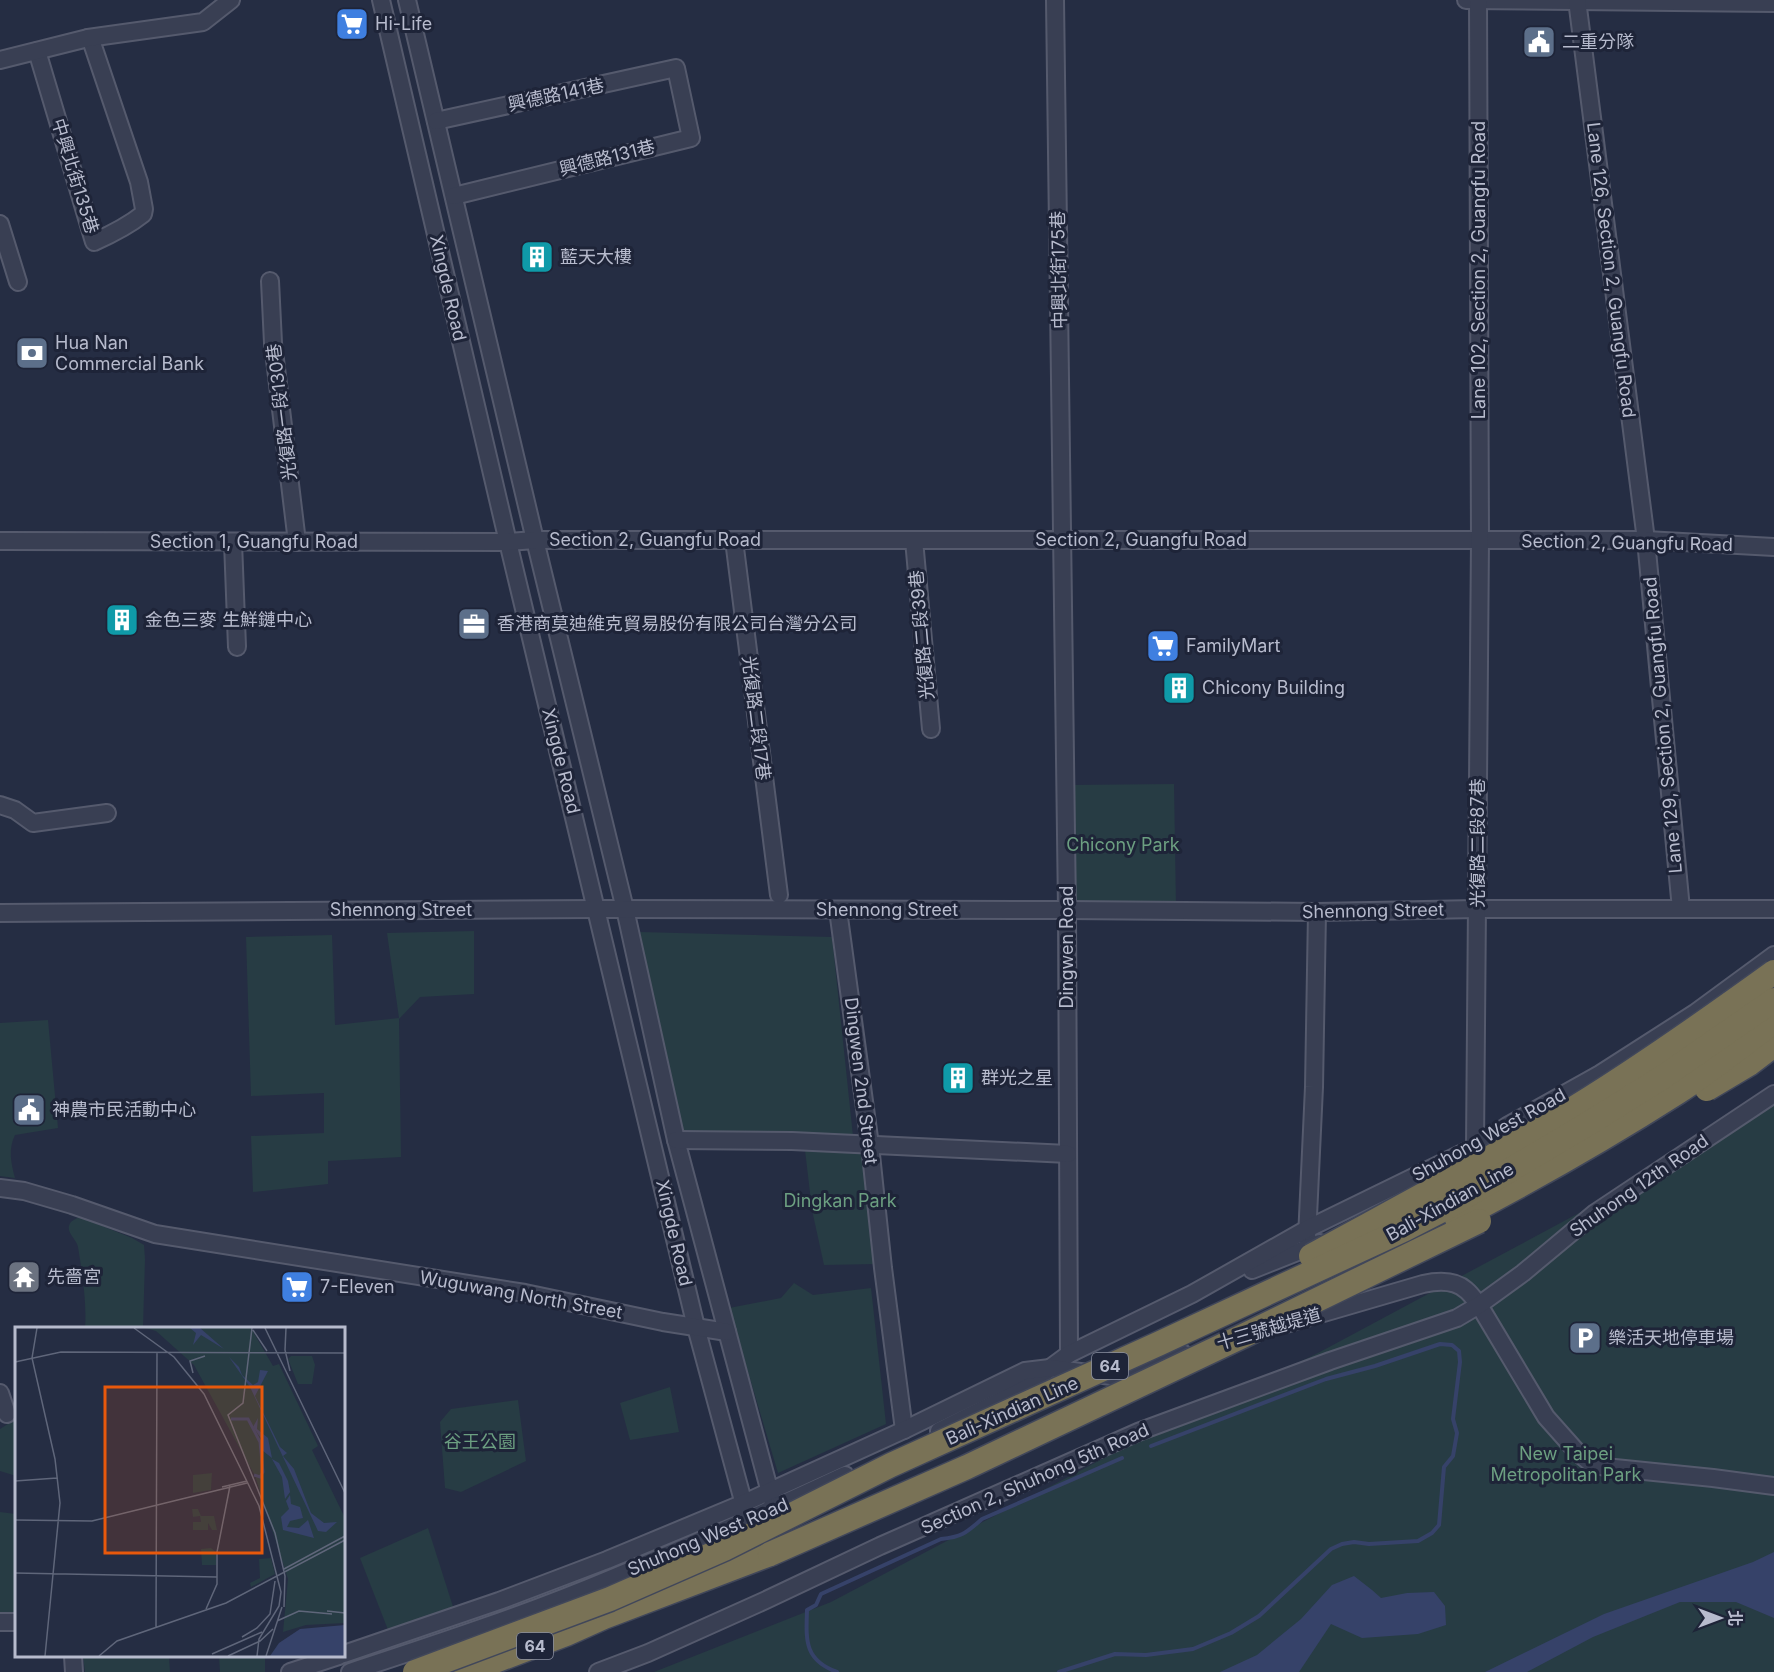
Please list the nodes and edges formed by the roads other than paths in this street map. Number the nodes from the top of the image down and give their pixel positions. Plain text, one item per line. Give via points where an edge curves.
1 (231, 0) edge
2 (381, 0) edge
3 (407, 0) edge
4 (1055, 0) edge
5 (1466, 0) edge
6 (1478, 0) edge
7 (1577, 0) edge
8 (1774, 3) edge
9 (88, 38) junction
10 (38, 51) junction
11 (0, 60) edge
12 (676, 68) joint
13 (436, 121) junction
14 (453, 196) junction
15 (0, 224) edge
16 (270, 281) dead end
17 (18, 282) dead end
18 (535, 540) junction
19 (734, 540) junction
20 (914, 540) junction
21 (1063, 540) junction
22 (1480, 540) junction
23 (1646, 540) junction
24 (0, 541) edge
25 (233, 542) junction
26 (297, 542) junction
27 (508, 542) junction
28 (1774, 547) edge
29 (237, 647) dead end
30 (931, 729) dead end
31 (0, 805) edge
32 (107, 813) dead end
33 (779, 896) dead end
34 (597, 909) junction
35 (625, 909) junction
36 (1477, 909) junction
37 (1681, 909) junction
38 (1774, 909) edge
39 (838, 910) junction
40 (1067, 910) junction
41 (1317, 912) junction
42 (0, 913) edge
43 (1774, 955) edge
44 (1774, 972) edge
45 (1774, 985) edge
46 (1774, 1000) edge
47 (1774, 1014) edge
48 (1774, 1022) edge
49 (1774, 1045) edge
50 (1774, 1094) edge
51 (676, 1140) junction
52 (870, 1145) junction
53 (1476, 1147) junction
54 (1068, 1154) junction
55 (0, 1188) edge
56 (1307, 1228) junction
57 (1449, 1235) junction
58 (1306, 1248) junction
59 (1192, 1294) junction
60 (1479, 1305) junction
61 (696, 1327) junction
62 (727, 1332) junction
63 (1069, 1354) junction
64 (1050, 1368) junction
65 (0, 1393) edge
66 (7, 1414) dead end
67 (988, 1421) junction
68 (904, 1430) junction
69 (1774, 1486) edge
70 (772, 1500) junction
71 (746, 1511) junction
72 (604, 1617) junction
73 (345, 1654) edge
74 (73, 1657) edge
75 (336, 1657) edge
76 (74, 1672) edge
77 (290, 1672) edge
78 (350, 1672) edge
79 (415, 1672) edge
80 (466, 1672) edge
81 (598, 1672) edge

1 - 9 street via 202,22
2 - 27 street, Xingde Road
3 - 13 street, Xingde Road
4 - 21 street, 中興北街175巷
5 - 6 street
6 - 7 street
6 - 22 street, Lane 102, Section 2, Guangfu Road
7 - 8 street
7 - 23 street, Lane 126, Section 2, Guangfu Road
9 - 10 street
9 - 10 street, 中興北街135巷 via 139,182 144,210 128,225 94,242
10 - 11 street
12 - 13 street, 興德路141巷
12 - 14 street, 興德路131巷 via 691,138
13 - 14 street, Xingde Road
14 - 18 street, Xingde Road
15 - 17 street
16 - 26 street, 光復路一段130巷 via 273,343
18 - 19 street, Section 2, Guangfu Road
18 - 27 street, Section 2, Guangfu Road
18 - 35 street, Xingde Road
19 - 20 street, Section 2, Guangfu Road
19 - 33 street, 光復路二段17巷
20 - 21 street, Section 2, Guangfu Road
20 - 30 street, 光復路二段39巷
21 - 22 street, Section 2, Guangfu Road
21 - 40 street, Dingwen Road
22 - 23 street, Section 2, Guangfu Road
22 - 36 street, 光復路二段87巷
23 - 28 street, Section 2, Guangfu Road
23 - 37 street, Lane 129, Section 2, Guangfu Road
24 - 25 street, Section 1, Guangfu Road
25 - 26 street, Section 1, Guangfu Road
25 - 29 street
26 - 27 street, Section 1, Guangfu Road
27 - 34 street, Xingde Road
31 - 32 street via 33,823
34 - 35 street, Shennong Street
34 - 42 street, Shennong Street
34 - 61 street, Xingde Road
35 - 39 street, Shennong Street
35 - 51 street, Xingde Road
36 - 37 street, Shennong Street
36 - 41 street, Shennong Street
36 - 53 street, 光復路二段87巷
37 - 38 street, Shennong Street
39 - 40 street, Shennong Street
39 - 52 street, Dingwen 2nd Street
40 - 41 street, Shennong Street
40 - 54 street, Dingwen Road
41 - 56 street
43 - 53 street, Shuhong West Road via 1695,1013
44 - 67 highway, bridge via 1608,1087 1469,1169 1300,1262 1154,1330
45 - 58 street, Shuhong West Road via 1648,1070 1509,1153 1411,1206
46 - 67 highway, Bali-Xindian Line / 64, bridge via 1654,1083 1446,1208 1292,1283
47 - 57 highway, bridge via 1644,1104 1528,1176
48 - 72 highway, Bali-Xindian Line / 64, bridge via 1694,1081 1515,1189 1376,1259
49 - 57 highway, bridge via 1613,1146 1498,1212
50 - 60 street, Shuhong 12th Road via 1595,1213
51 - 52 street
51 - 62 street, Xingde Road
52 - 54 street
52 - 68 street, Dingwen 2nd Street
53 - 56 street, Shuhong West Road
54 - 63 street, Dingwen Road
55 - 61 street, Wuguwang North Street via 72,1205 155,1234 525,1293
56 - 58 street
56 - 59 street, Shuhong West Road
57 - 72 highway, bridge via 894,1501 770,1554
58 - 59 street, Shuhong West Road
59 - 63 street, Shuhong West Road
60 - 64 street, 十三號越堤道 via 1465,1289 1433,1281 1111,1376
60 - 69 street, 十三號越堤道 via 1546,1417 1592,1464
60 - 81 street, Section 2, Shuhong 5th Road via 1457,1318 1138,1432
61 - 62 street, Wuguwang North Street
61 - 71 street, Xingde Road
62 - 70 street, Xingde Road
63 - 64 street, Shuhong West Road
64 - 68 street, Shuhong West Road via 1025,1371
64 - 70 street, Shuhong West Road via 1031,1385 906,1447
65 - 66 street
67 - 79 highway, Bali-Xindian Line / 64, bridge via 724,1549 610,1599
68 - 70 street, Shuhong West Road
70 - 71 street, Shuhong West Road
71 - 73 street, Shuhong West Road
71 - 78 street, Shuhong West Road via 610,1579
72 - 80 highway, Bali-Xindian Line / 64
74 - 76 street
75 - 77 street

